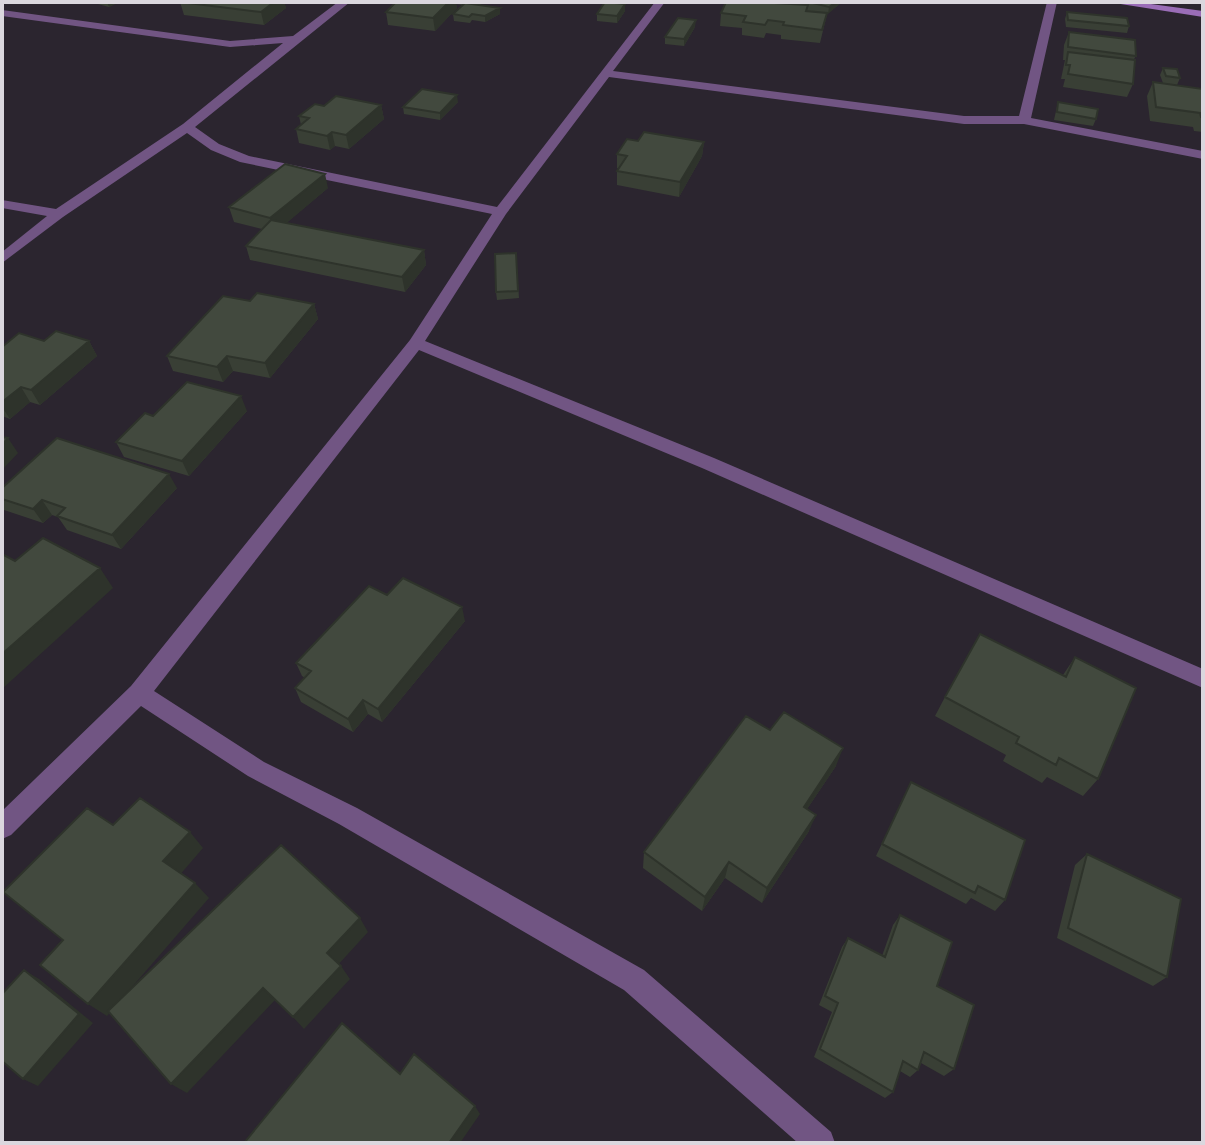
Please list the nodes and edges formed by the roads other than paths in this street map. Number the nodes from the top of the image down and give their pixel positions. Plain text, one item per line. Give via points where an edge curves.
1 (345, 2) edge
2 (660, 2) edge
3 (1052, 2) edge
4 (1113, 2) edge
5 (2, 13) edge
6 (1203, 14) edge
7 (296, 39) junction
8 (604, 73) junction
9 (1024, 120) junction
10 (187, 127) junction
11 (1203, 155) edge
12 (2, 204) edge
13 (500, 212) junction
14 (58, 214) junction
15 (2, 259) edge
16 (416, 343) junction
17 (1203, 679) edge
18 (139, 693) junction
19 (2, 827) edge
20 (820, 1143) edge

1 - 7 street
2 - 8 street
3 - 9 street
4 - 6 street
5 - 7 street via 230,44
7 - 10 street
8 - 9 street via 964,120
8 - 13 street
9 - 11 street
10 - 13 street via 245,159
10 - 14 street
12 - 14 street
13 - 16 street
14 - 15 street
16 - 17 street via 708,463
16 - 18 street
18 - 19 street
18 - 20 street via 256,769 634,980

